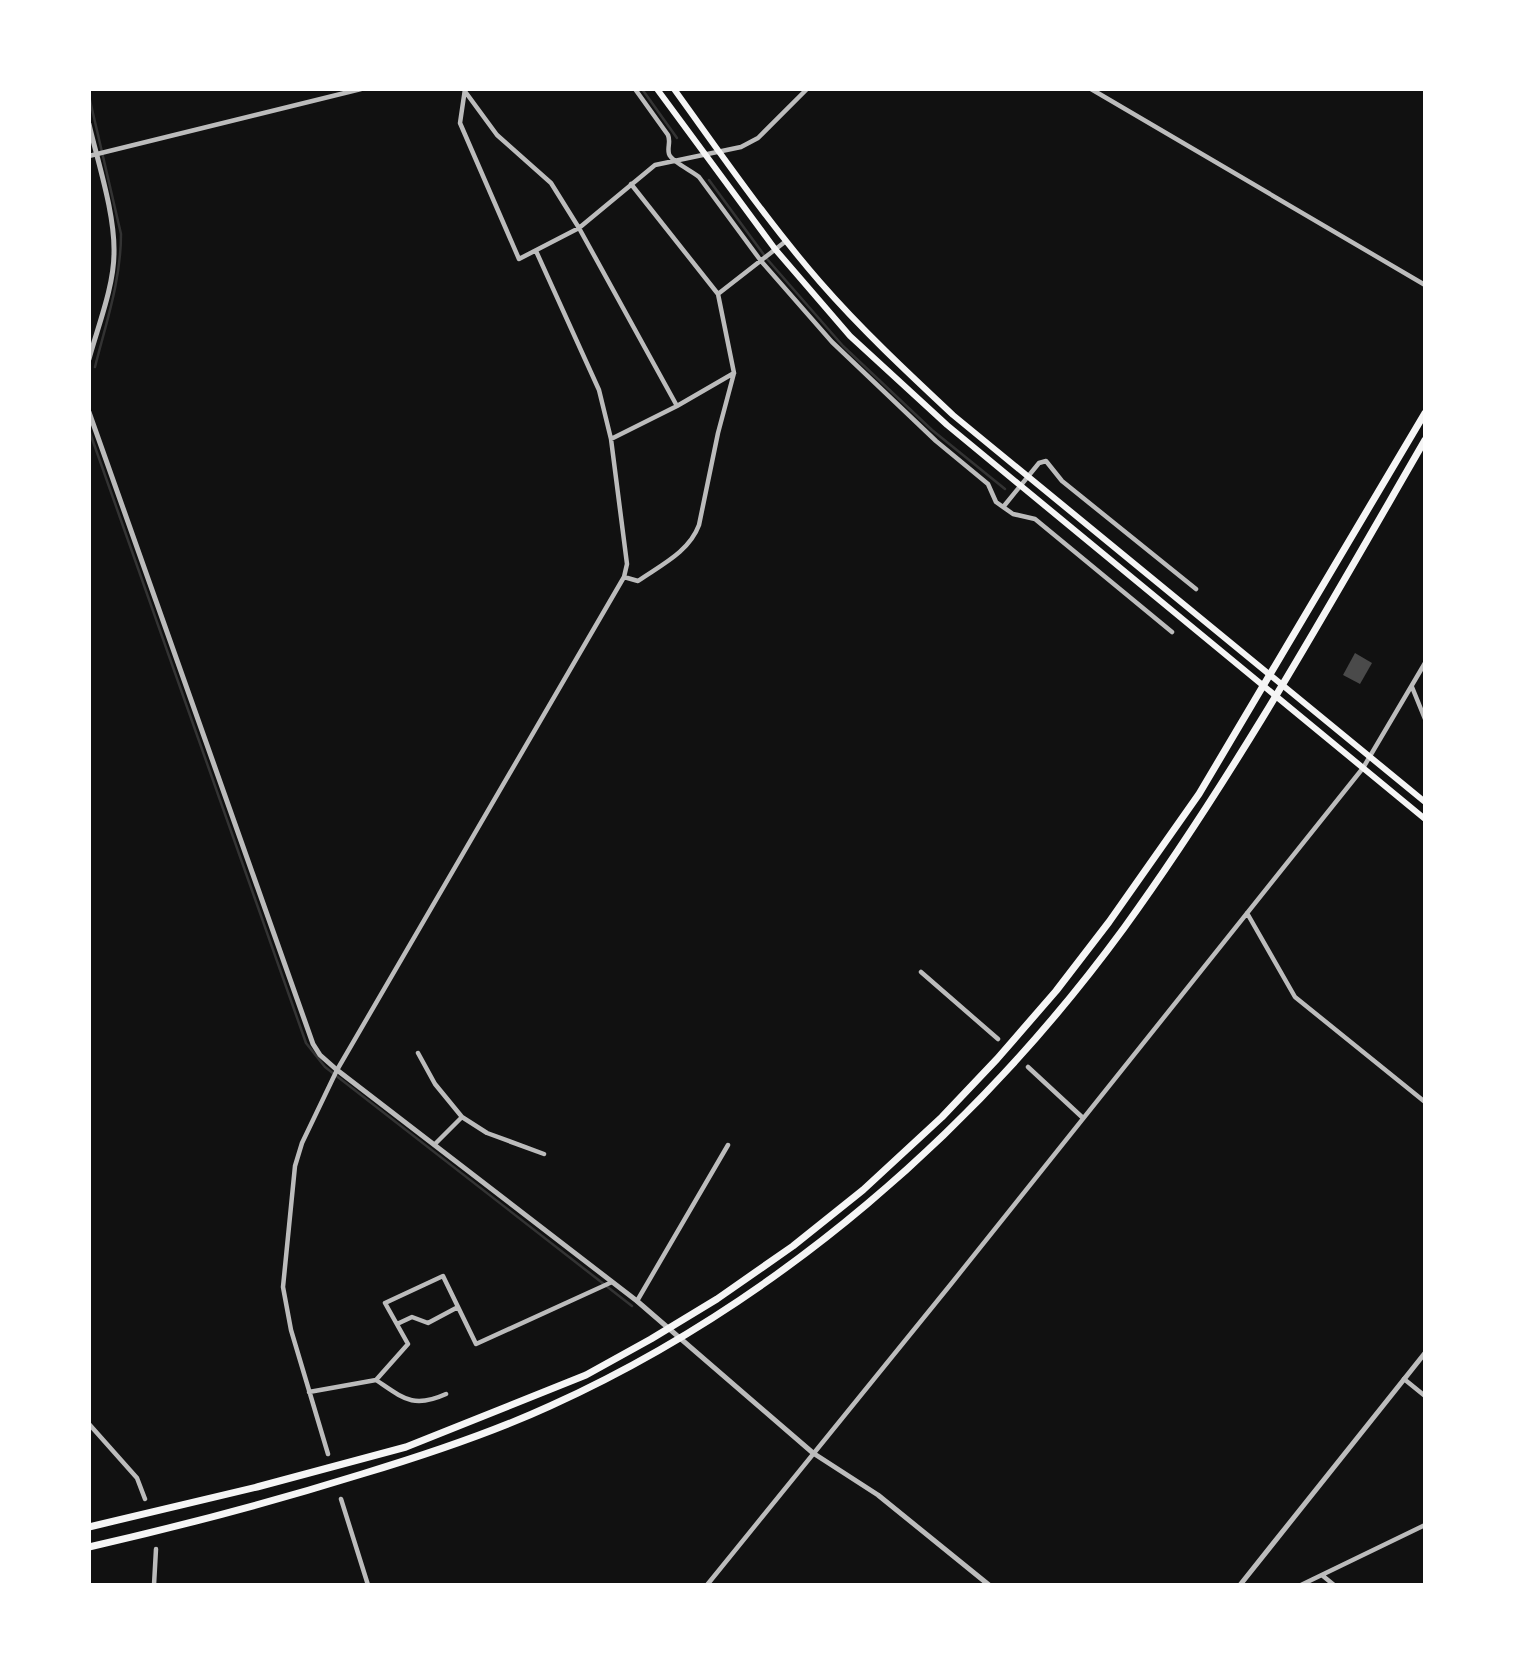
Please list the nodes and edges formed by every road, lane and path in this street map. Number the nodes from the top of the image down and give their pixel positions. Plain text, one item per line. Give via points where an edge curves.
1 (361, 89) edge
2 (635, 89) edge
3 (657, 89) edge
4 (674, 89) edge
5 (807, 89) edge
6 (1091, 89) edge
7 (465, 90) edge
8 (89, 124) edge
9 (719, 152) junction
10 (704, 153) junction
11 (97, 155) junction
12 (89, 156) edge
13 (673, 161) junction
14 (631, 184) junction
15 (579, 228) junction
16 (787, 240) junction
17 (775, 249) junction
18 (536, 251) junction
19 (761, 261) junction
20 (1425, 285) edge
21 (718, 294) junction
22 (89, 359) edge
23 (734, 373) junction
24 (677, 406) junction
25 (89, 412) edge
26 (1425, 413) edge
27 (611, 439) junction
28 (1425, 440) edge
29 (1028, 476) junction
30 (1021, 487) junction
31 (1004, 506) junction
32 (624, 577) junction
33 (1196, 589) dead end
34 (1172, 632) dead end
35 (1425, 663) edge
36 (1271, 675) junction
37 (1283, 685) junction
38 (1412, 686) junction
39 (1264, 687) junction
40 (1276, 697) junction
41 (1425, 719) edge
42 (1370, 757) junction
43 (1363, 768) junction
44 (1425, 802) edge
45 (1425, 819) edge
46 (1247, 913) junction
47 (921, 972) dead end
48 (998, 1039) dead end
49 (418, 1053) dead end
50 (1028, 1067) dead end
51 (337, 1070) junction
52 (1425, 1102) edge
53 (462, 1117) junction
54 (1083, 1118) junction
55 (435, 1144) junction
56 (728, 1145) dead end
57 (544, 1154) dead end
58 (612, 1282) junction
59 (637, 1301) junction
60 (458, 1307) junction
61 (397, 1324) junction
62 (669, 1329) junction
63 (679, 1337) junction
64 (1425, 1353) edge
65 (1404, 1379) junction
66 (376, 1380) junction
67 (309, 1392) junction
68 (446, 1394) dead end
69 (1425, 1396) edge
70 (89, 1424) edge
71 (813, 1453) junction
72 (328, 1454) dead end
73 (145, 1499) dead end
74 (341, 1499) dead end
75 (1425, 1525) edge
76 (89, 1527) edge
77 (89, 1547) edge
78 (156, 1549) dead end
79 (1323, 1576) junction
80 (154, 1585) edge
81 (368, 1585) edge
82 (707, 1585) edge
83 (989, 1585) edge
84 (1240, 1585) edge
85 (1301, 1585) edge
86 (1334, 1585) edge

1 - 11 street
2 - 13 street via 671,140
3 - 10 main road
4 - 9 main road
5 - 9 street via 758,138
6 - 20 street
7 - 15 street via 497,135 551,183
7 - 18 street via 460,123 519,260
8 - 11 street
9 - 10 street
9 - 16 main road
10 - 13 street
10 - 17 main road
11 - 12 street
11 - 22 street via 114,255
13 - 14 street via 655,165
13 - 19 street via 699,177
14 - 15 street
14 - 21 street
15 - 18 street
15 - 24 street
16 - 17 street
16 - 29 main road via 819,281 910,375
17 - 19 street
17 - 30 main road via 850,336
18 - 27 street via 599,390
19 - 21 street
19 - 31 street via 832,342 988,484 996,502
21 - 23 street
23 - 24 street
23 - 32 street via 694,538 638,582
24 - 27 street
25 - 51 street via 313,1044
26 - 36 highway
27 - 32 street via 627,564
28 - 37 highway
29 - 30 street
29 - 33 street via 1046,461 1062,481
29 - 36 main road
30 - 31 street
30 - 39 main road
31 - 34 street via 1013,514 1035,519
32 - 51 street
35 - 38 street
36 - 37 main road
36 - 39 highway
37 - 40 highway
37 - 42 main road
38 - 41 street
38 - 42 street
39 - 40 main road
39 - 62 highway via 1199,794 1117,911 997,1059 863,1190 793,1246
40 - 43 main road
40 - 63 highway via 1187,838 1121,931 1008,1068 954,1125 802,1258
42 - 43 street
42 - 44 main road
43 - 45 main road
43 - 46 street
46 - 52 street via 1295,998
46 - 54 street
47 - 48 street
49 - 53 street via 435,1084
50 - 54 street
51 - 55 street
51 - 67 street via 302,1143 289,1208 283,1287
53 - 55 street
53 - 57 street via 487,1133
54 - 71 street
55 - 58 street
56 - 59 street
58 - 59 street
58 - 60 street via 476,1344
59 - 62 street
60 - 61 street via 428,1322 412,1317
60 - 61 street via 443,1276 385,1303
61 - 66 street via 408,1344
62 - 63 street
62 - 76 highway via 586,1375 405,1447
63 - 71 street
63 - 77 highway via 547,1408 411,1459 261,1505
64 - 65 street
65 - 69 street
65 - 84 street
66 - 67 street
66 - 68 street via 406,1400 419,1402
67 - 72 street
70 - 73 street via 137,1478
71 - 82 street
71 - 83 street via 878,1495
74 - 81 street
75 - 79 street
78 - 80 street
79 - 85 street
79 - 86 street

